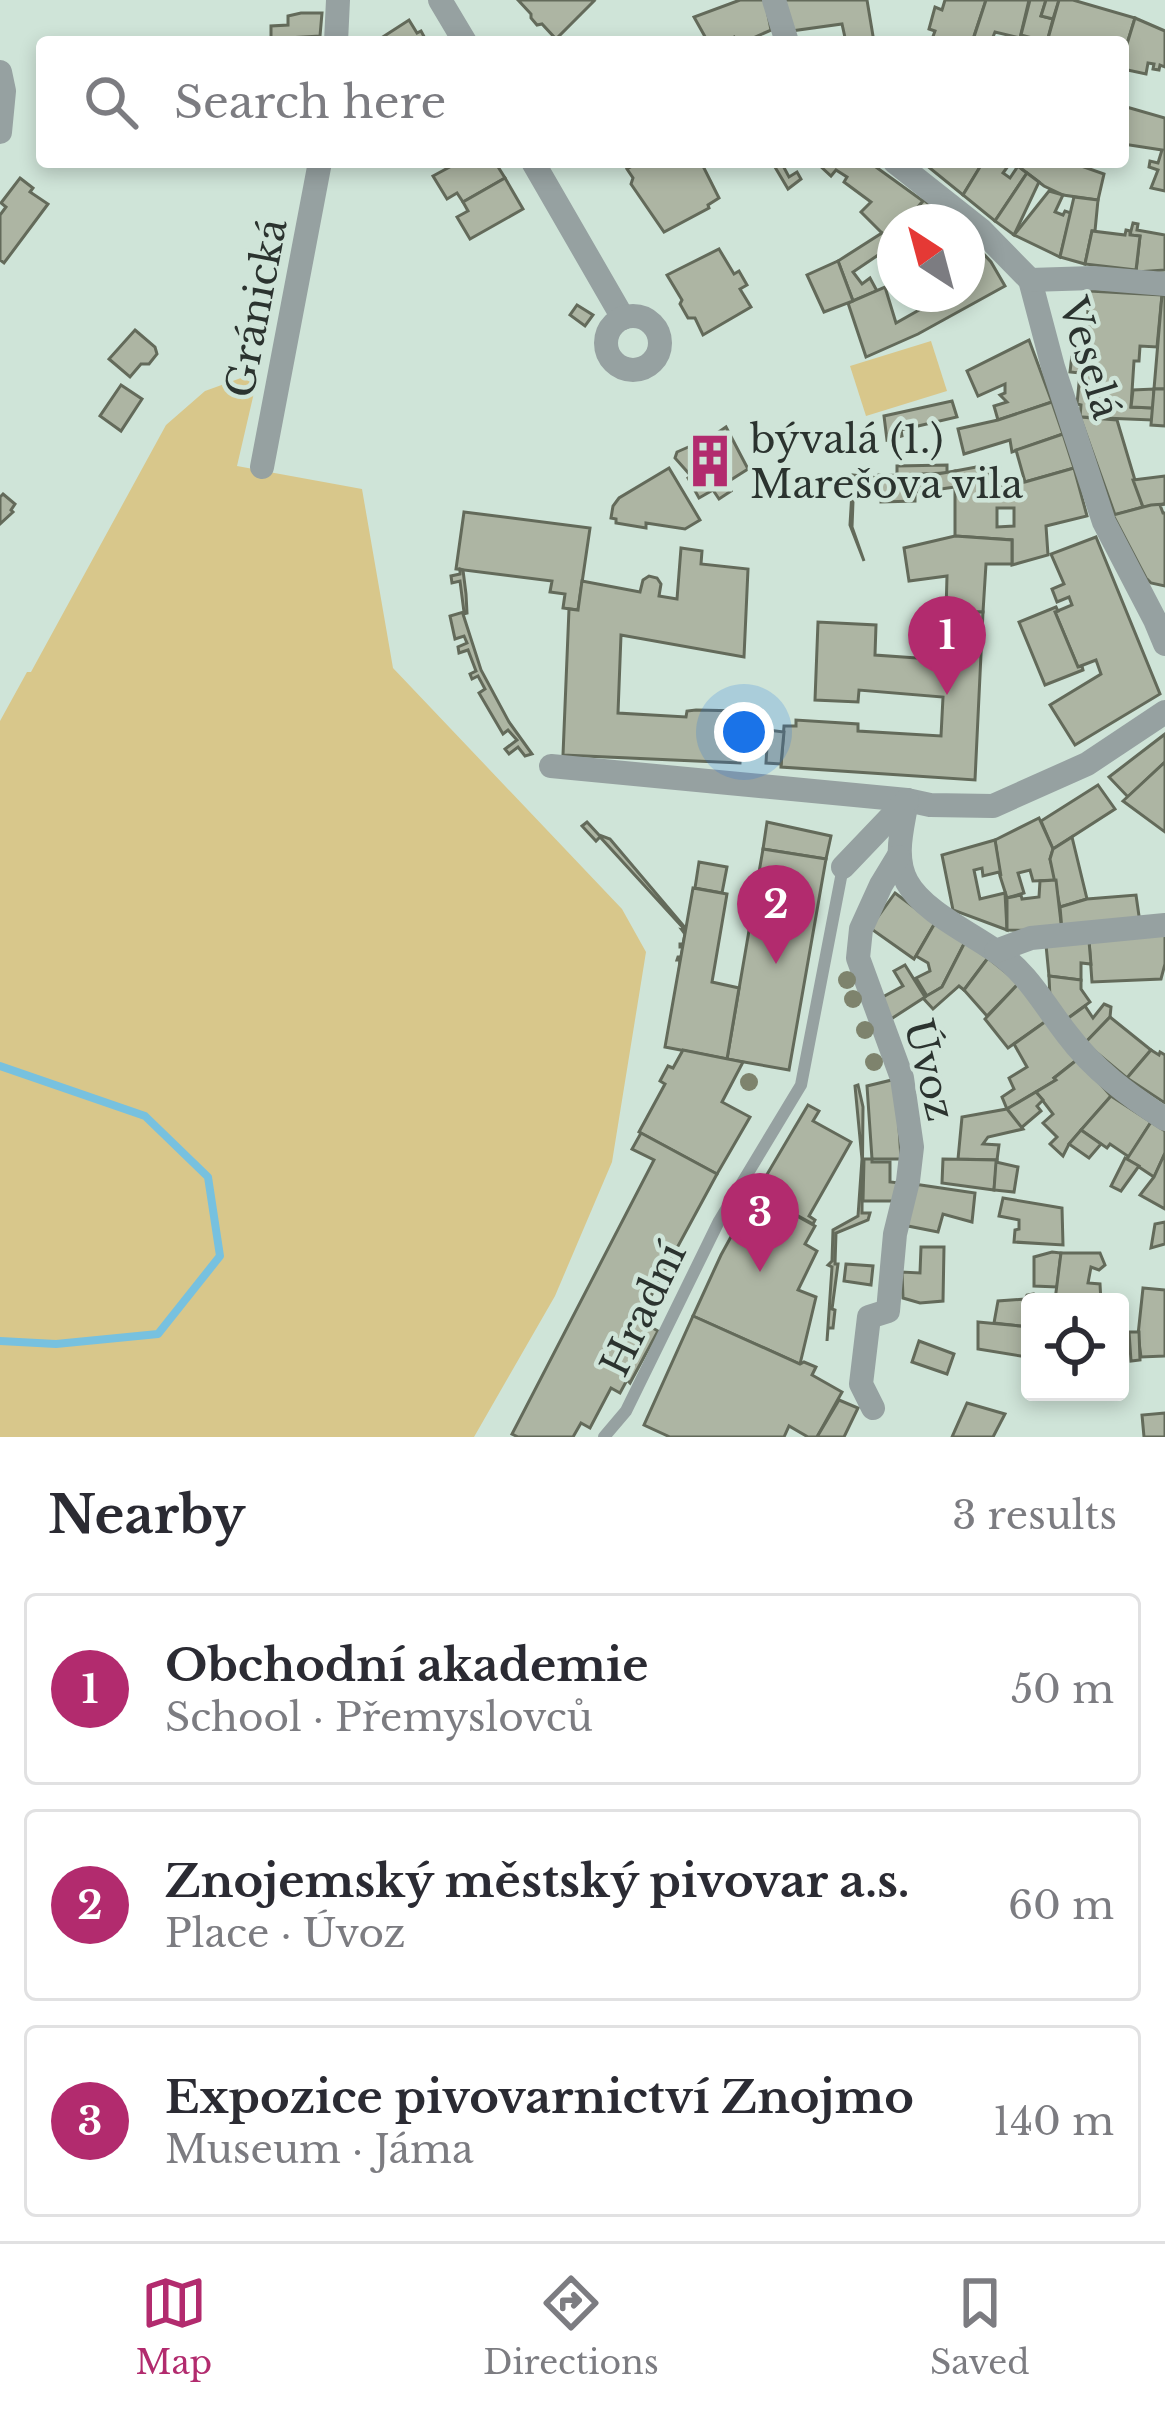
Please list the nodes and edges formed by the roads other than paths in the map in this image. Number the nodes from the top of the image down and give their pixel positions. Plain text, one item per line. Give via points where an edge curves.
1 (338, 0) edge
2 (440, 0) edge
3 (774, 0) edge
4 (337, 36) edge
5 (461, 36) edge
6 (785, 36) edge
7 (0, 72) edge
8 (0, 132) edge
9 (319, 168) edge
10 (536, 168) edge
11 (903, 168) edge
12 (1030, 280) junction
13 (1165, 284) edge
14 (623, 318) dead end
15 (262, 467) dead end
16 (1165, 644) edge
17 (1165, 712) edge
18 (551, 766) dead end
19 (907, 800) junction
20 (898, 856) junction
21 (842, 867) joint
22 (1165, 925) edge
23 (996, 951) junction
24 (1165, 1119) edge
25 (873, 1408) dead end
26 (604, 1437) edge

1 - 4 street
2 - 5 street
3 - 6 street
7 - 8 street
9 - 15 street, Gránická
10 - 14 street
11 - 12 street, Veselá
12 - 13 street
12 - 16 street, Veselá via 1104,522
17 - 19 street via 1087,764 993,806
18 - 19 street
19 - 20 street, Úvoz
19 - 21 street
20 - 23 street via 908,884
20 - 25 street, Úvoz via 861,928 858,958 902,1078 912,1147 888,1311 869,1317 861,1384
21 - 26 lane, Hradní via 801,1085 719,1221 626,1411
22 - 23 street via 1031,938
23 - 24 street via 1106,1078

